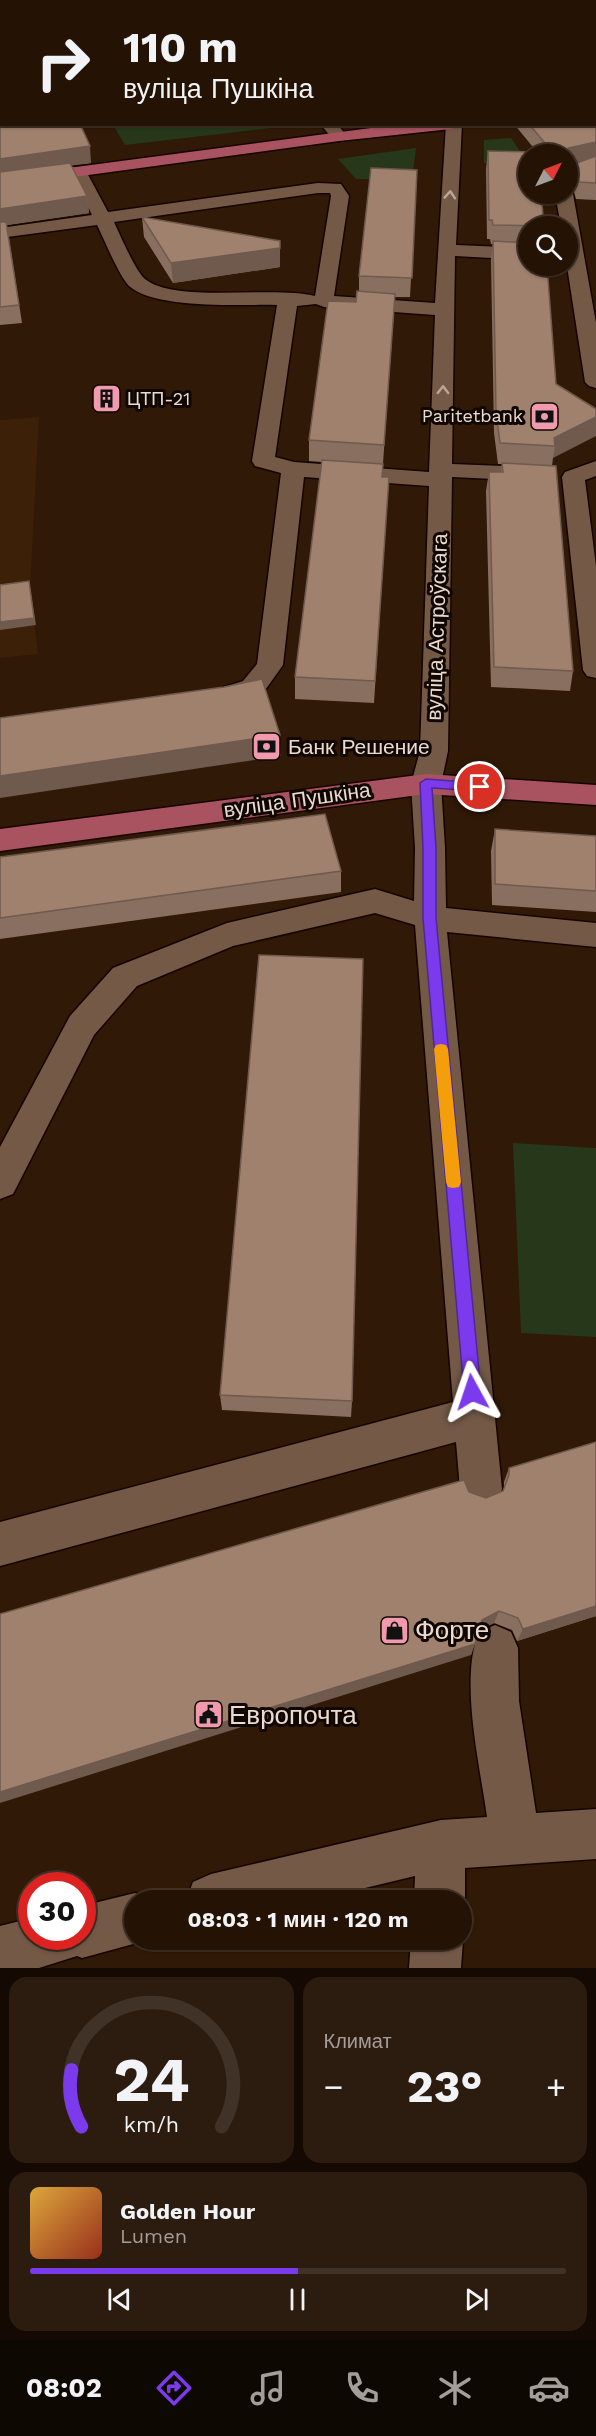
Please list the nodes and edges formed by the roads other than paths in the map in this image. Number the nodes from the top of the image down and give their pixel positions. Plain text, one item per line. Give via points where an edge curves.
1 (413, 126) edge
2 (453, 126) edge
3 (334, 130) edge
4 (78, 171) junction
5 (0, 182) edge
6 (103, 219) junction
7 (0, 233) edge
8 (446, 250) junction
9 (518, 254) edge
10 (574, 276) edge
11 (288, 300) junction
12 (324, 301) junction
13 (444, 310) junction
14 (596, 382) edge
15 (293, 469) junction
16 (585, 472) edge
17 (441, 475) junction
18 (596, 669) edge
19 (189, 702) edge
20 (426, 783) junction
21 (596, 795) edge
22 (0, 840) edge
23 (430, 918) junction
24 (596, 935) edge
25 (0, 1183) edge
26 (474, 1416) junction
27 (481, 1489) dead end
28 (0, 1544) edge
29 (495, 1648) dead end
30 (596, 1834) edge
31 (515, 1840) junction
32 (441, 1845) junction
33 (253, 1890) edge
34 (439, 1890) edge
35 (124, 1922) edge
36 (96, 1929) edge
37 (18, 1947) edge
38 (436, 1950) edge
39 (0, 1952) edge
40 (435, 1968) edge

1 - 3 main road
8 -> 2 street, вуліца Астроўскага
3 - 4 main road
4 - 5 main road
4 - 6 street
6 - 7 street
6 - 11 street via 135,281 150,291 183,297
6 - 12 street via 334,188 340,196
8 - 9 street
8 - 13 street, вуліца Астроўскага
10 - 14 street
11 - 12 street
11 - 15 street via 263,461
12 - 13 street
17 -> 13 street, вуліца Астроўскага
15 - 17 street
15 - 19 street via 270,665 253,687 225,697
16 - 17 street
16 - 18 street
17 - 20 street, вуліца Астроўскага via 434,751
20 - 21 main road, вуліца Пушкіна
20 - 22 main road, вуліца Пушкіна
20 - 23 street, вуліца Астроўскага
23 - 24 street
23 - 25 street via 375,901 227,935 125,977 82,1026
23 - 26 street, вуліца Астроўскага
26 - 27 street, вуліца Астроўскага
26 - 28 street
29 - 31 street via 495,1701
30 - 31 street
31 - 32 street
32 - 33 street
32 - 34 street
35 - 36 street
37 - 39 street
38 - 40 street

